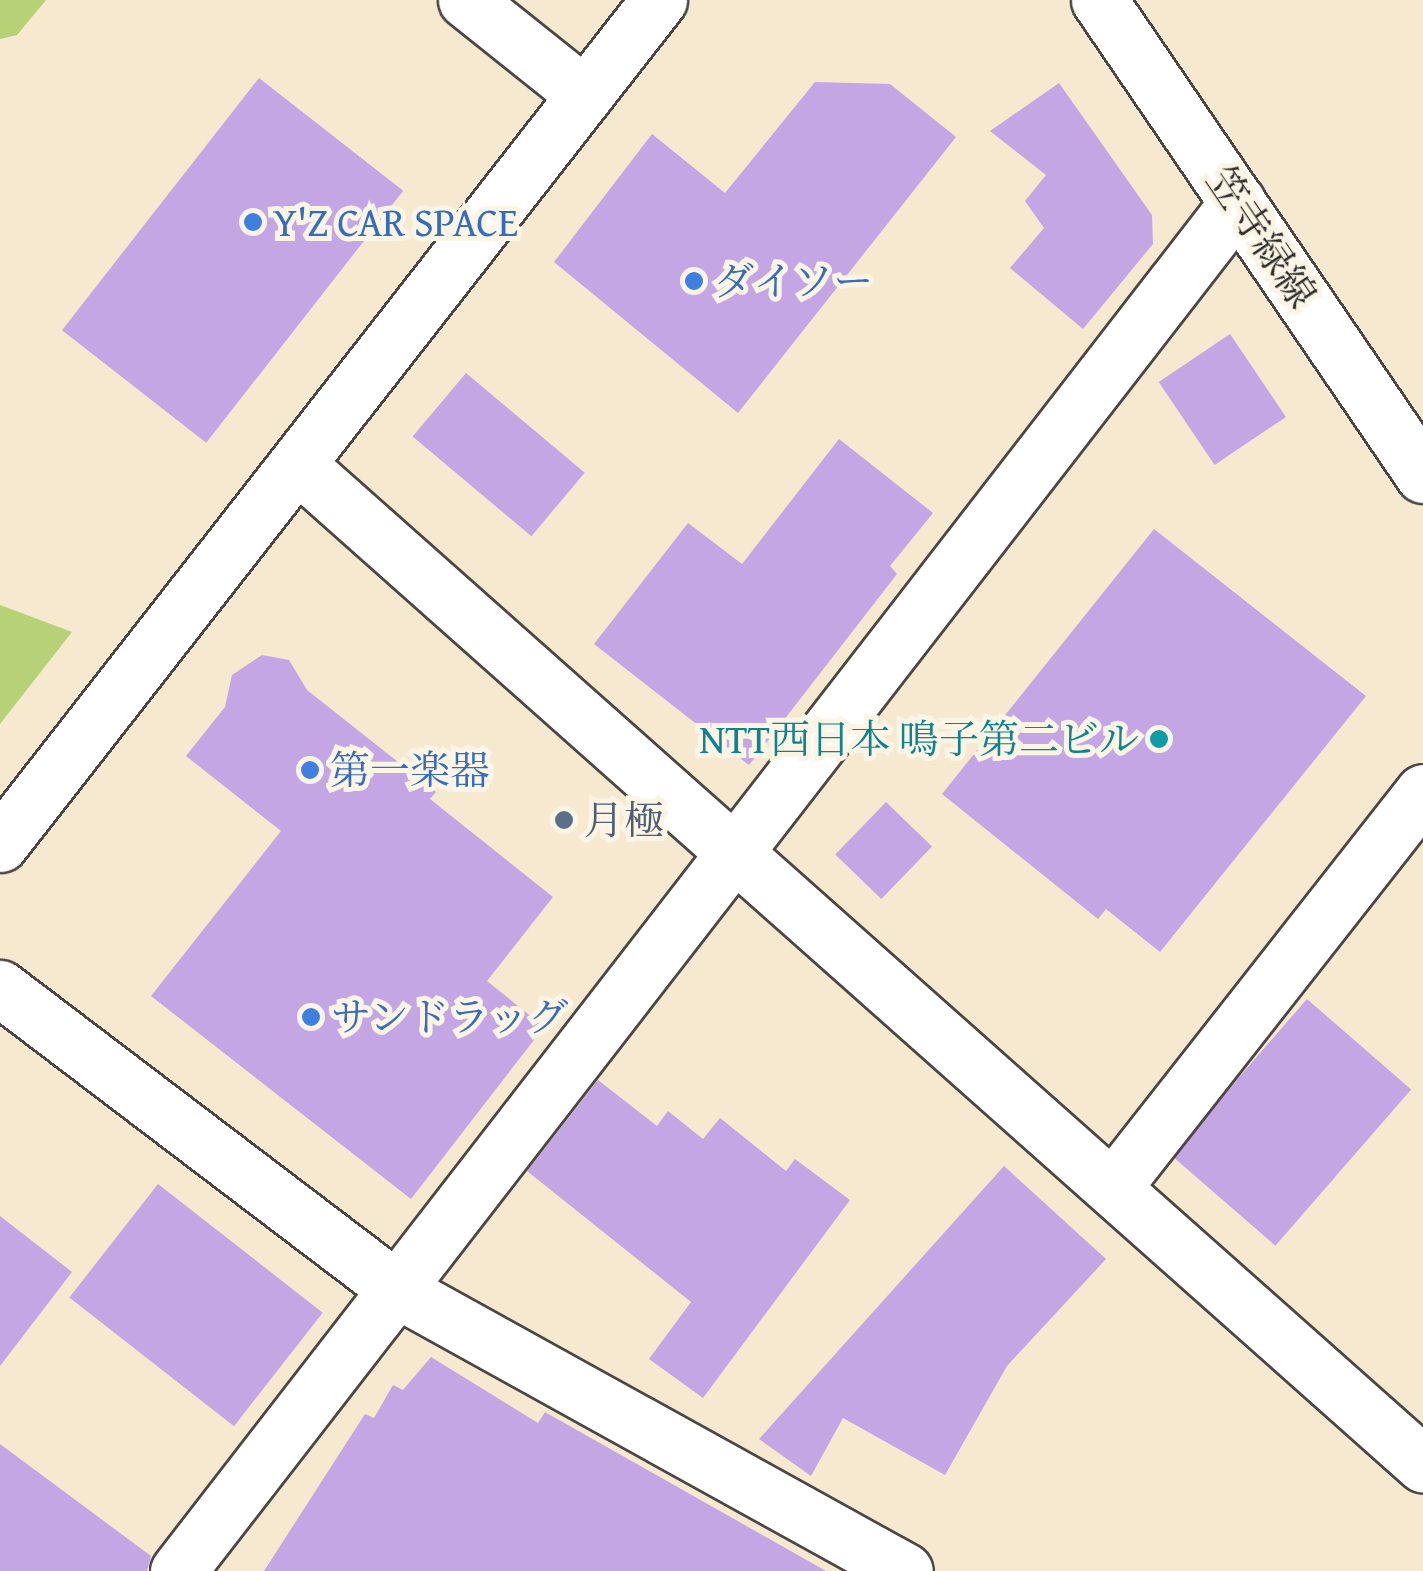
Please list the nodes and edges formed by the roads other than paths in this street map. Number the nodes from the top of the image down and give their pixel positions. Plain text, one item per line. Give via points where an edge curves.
1 (466, 0) edge
2 (659, 0) edge
3 (1100, 0) edge
4 (585, 96) junction
5 (1238, 202) junction
6 (298, 465) junction
7 (1423, 475) edge
8 (1423, 792) edge
9 (0, 844) edge
10 (729, 852) junction
11 (0, 988) edge
12 (1113, 1187) junction
13 (398, 1291) junction
14 (1423, 1464) edge
15 (178, 1571) edge
16 (904, 1571) edge

1 - 4 street
2 - 4 street
3 - 5 street, 笠寺緑線
4 - 6 street
5 - 7 street, 笠寺緑線
5 - 10 street
6 - 9 street
6 - 10 street
8 - 12 street
10 - 12 street
10 - 13 street
11 - 13 street
12 - 14 street
13 - 15 street
13 - 16 street

